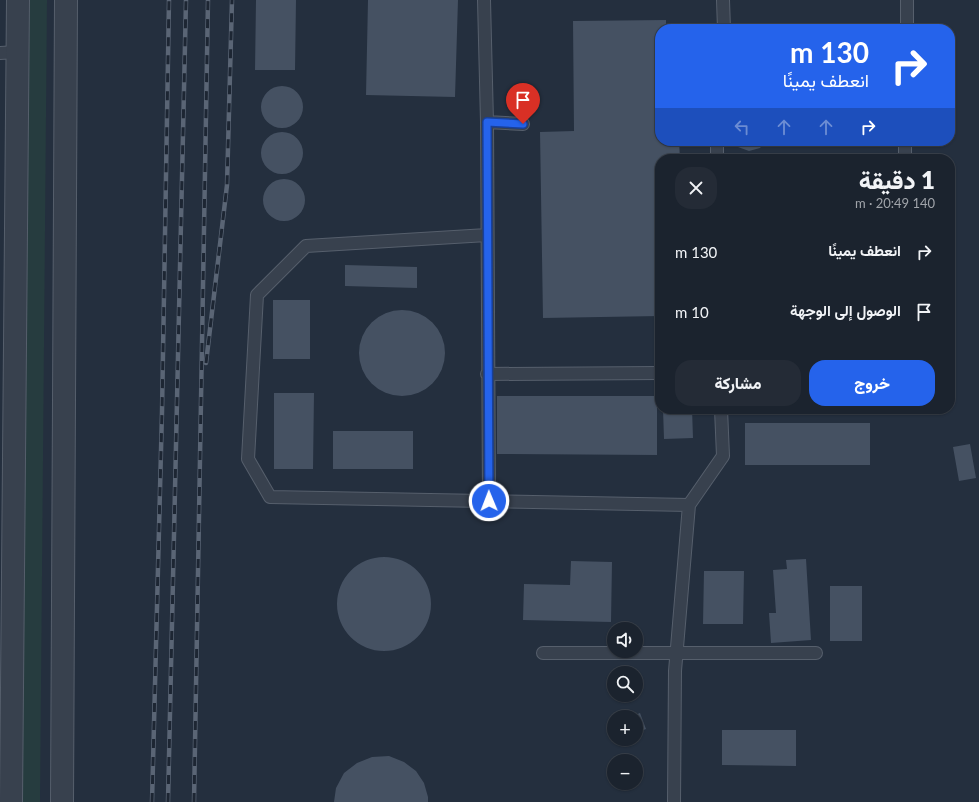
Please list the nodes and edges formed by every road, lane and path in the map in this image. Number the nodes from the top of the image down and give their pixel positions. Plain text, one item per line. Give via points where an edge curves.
1 (18, 0) edge
2 (66, 0) edge
3 (484, 0) edge
4 (723, 0) edge
5 (907, 0) edge
6 (724, 24) edge
7 (907, 24) edge
8 (9, 53) edge
9 (487, 122) junction
10 (523, 124) dead end
11 (487, 235) junction
12 (655, 373) edge
13 (487, 374) junction
14 (721, 414) edge
15 (489, 501) junction
16 (689, 505) junction
17 (543, 653) dead end
18 (677, 653) junction
19 (816, 653) dead end
20 (11, 802) edge
21 (62, 802) edge
22 (674, 802) edge

1 - 8 street
2 - 21 street
3 - 9 lane
4 - 6 lane
5 - 7 lane
8 - 20 street
9 - 10 lane
9 - 11 lane
11 - 13 lane
11 - 15 lane via 306,246 257,295 248,459 270,497
12 - 13 lane
13 - 15 lane
14 - 16 lane via 723,456
15 - 16 lane
16 - 18 lane
17 - 18 lane
18 - 19 lane
18 - 22 lane

